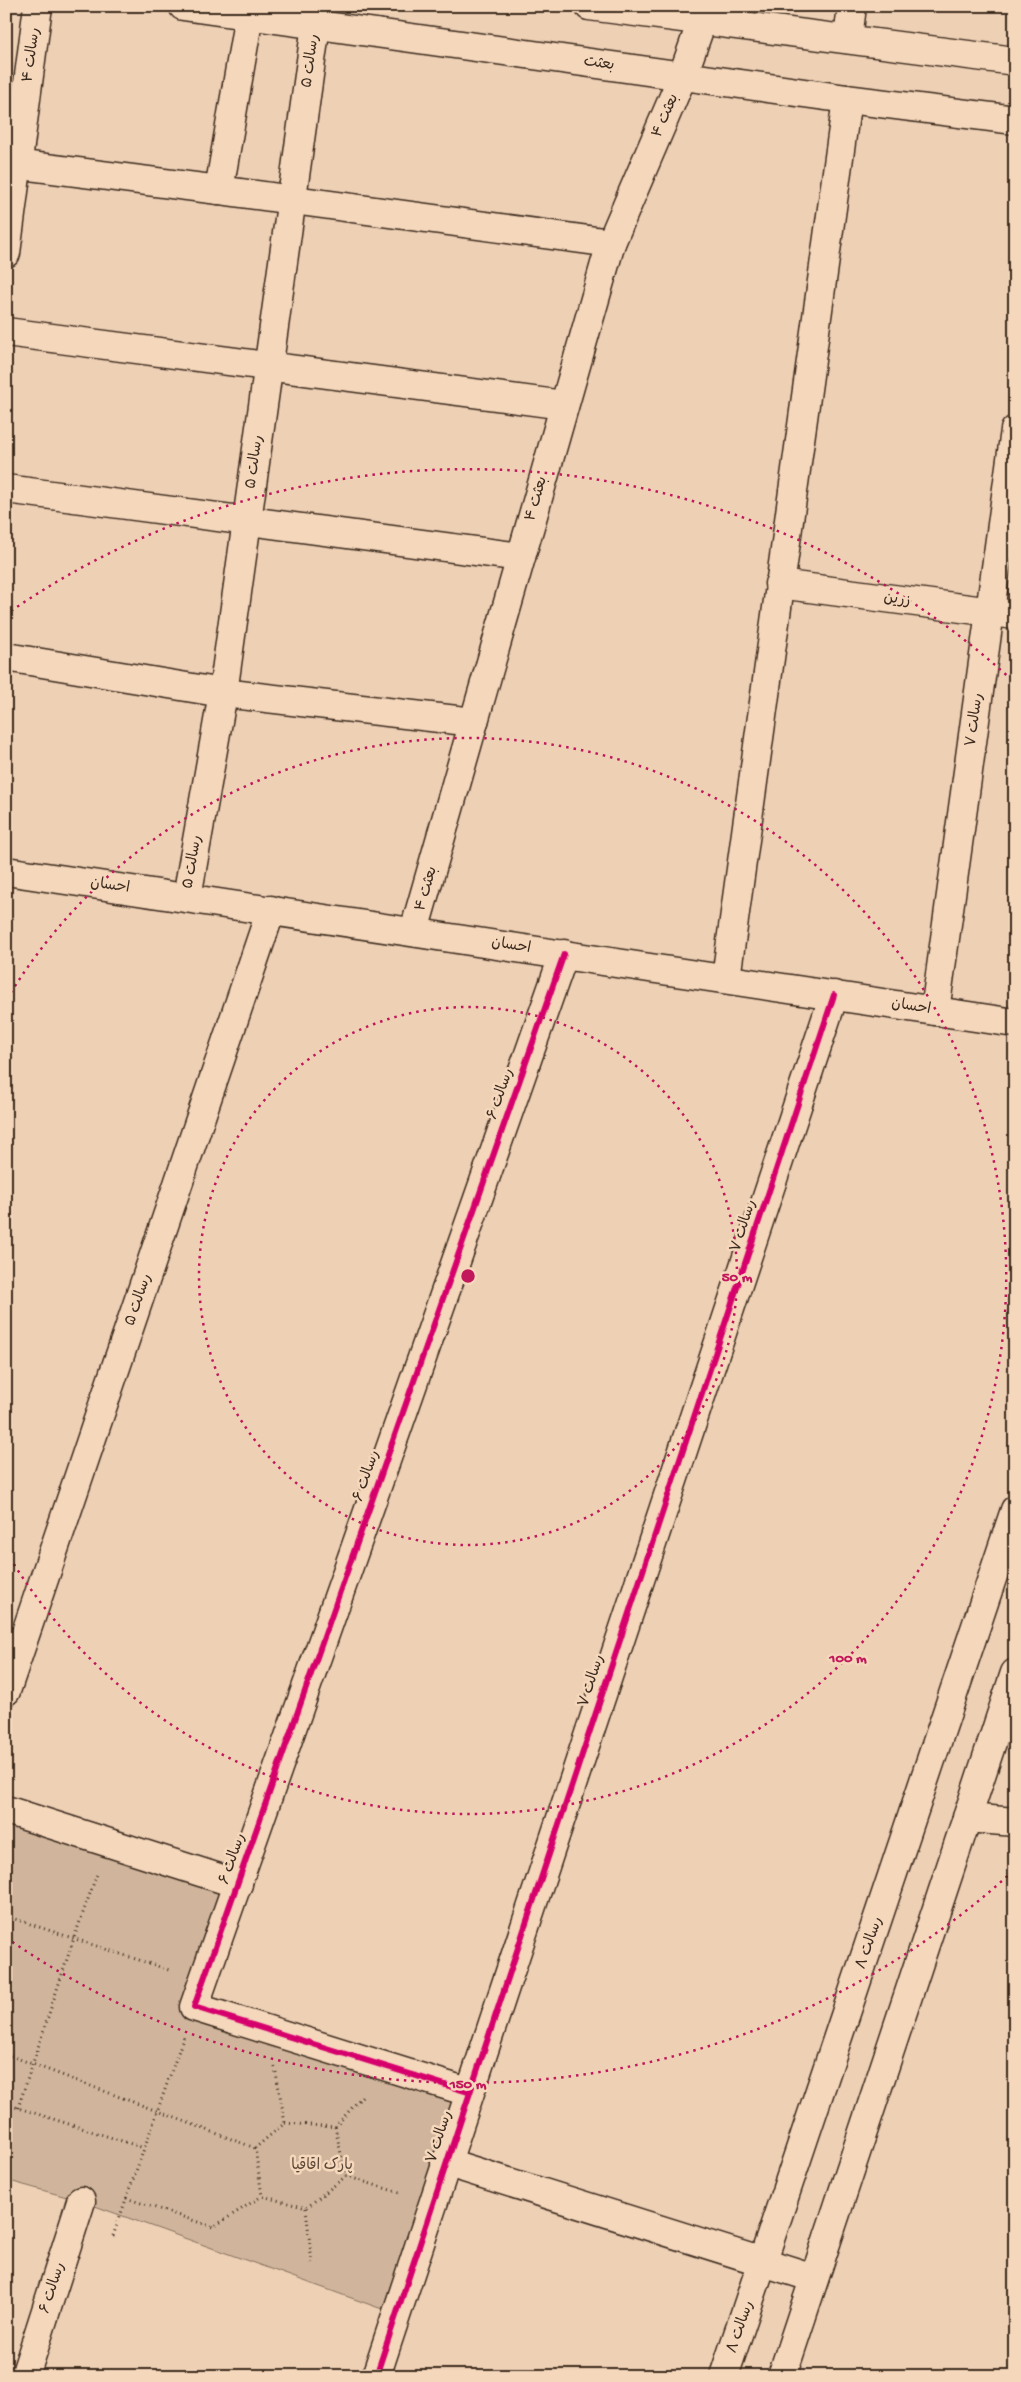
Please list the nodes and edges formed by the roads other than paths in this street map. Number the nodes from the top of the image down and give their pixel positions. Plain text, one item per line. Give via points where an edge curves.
1 (38, 6) edge
2 (184, 6) edge
3 (589, 6) edge
4 (852, 6) edge
5 (250, 16) junction
6 (702, 21) junction
7 (316, 25) junction
8 (848, 39) junction
9 (1015, 61) edge
10 (683, 75) junction
11 (847, 99) junction
12 (1015, 120) edge
13 (12, 164) edge
14 (219, 190) junction
15 (292, 199) junction
16 (610, 243) junction
17 (6, 253) edge
18 (6, 332) edge
19 (269, 366) junction
20 (564, 405) junction
21 (1015, 430) edge
22 (6, 489) edge
23 (247, 521) junction
24 (521, 557) junction
25 (779, 584) junction
26 (1002, 614) edge
27 (6, 657) edge
28 (223, 693) junction
29 (474, 722) junction
30 (6, 871) edge
31 (187, 897) junction
32 (271, 910) junction
33 (414, 932) junction
34 (564, 954) junction
35 (726, 978) junction
36 (834, 995) junction
37 (935, 1011) junction
38 (1015, 1023) edge
39 (1015, 1510) edge
40 (1015, 1673) edge
41 (6, 1691) edge
42 (6, 1810) edge
43 (967, 1818) junction
44 (1015, 1822) edge
45 (238, 1884) junction
46 (468, 2092) junction
47 (445, 2162) junction
48 (81, 2201) dead end
49 (763, 2262) junction
50 (814, 2278) junction
51 (25, 2376) edge
52 (376, 2376) edge
53 (724, 2376) edge
54 (782, 2376) edge

1 - 13 street, رسالت ۴
2 - 5 street, بعثت
3 - 6 street
4 - 8 street
5 - 7 street, بعثت
5 - 14 street
6 - 8 street
6 - 10 street, بعثت ۴
7 - 10 street, بعثت
7 - 15 street, رسالت ۵
8 - 9 street
10 - 11 street, بعثت
10 - 16 street, بعثت ۴
11 - 12 street, بعثت
11 - 25 street
13 - 14 street
13 - 17 street, رسالت ۴
14 - 15 street
15 - 16 street
15 - 19 street, رسالت ۵
16 - 20 street, بعثت ۴
18 - 19 street
19 - 20 street
19 - 23 street, رسالت ۵
20 - 24 street, بعثت ۴
21 - 26 street, رسالت ۷
22 - 23 street
23 - 24 street
23 - 28 street, رسالت ۵
24 - 29 street, بعثت ۴
25 - 26 street, زرین
25 - 35 street
26 - 37 street, رسالت ۷
27 - 28 street
28 - 29 street
28 - 31 street, رسالت ۵
29 - 33 street, بعثت ۴
30 - 31 street, احسان
31 - 32 street, احسان
32 - 33 street, احسان
32 - 41 street, رسالت ۵
33 - 34 street, احسان
34 - 35 street, احسان
34 - 45 street, رسالت ۶
35 - 36 street, احسان
36 - 37 street, احسان
36 - 46 street, رسالت ۷
37 - 38 street, احسان
39 - 49 street, رسالت ۸
40 - 43 street
42 - 45 street
43 - 44 street
43 - 50 street
45 - 46 street, رسالت ۶ via 194,2007
46 - 47 street, رسالت ۷
47 - 49 street
47 - 52 street, رسالت ۷
48 - 51 street, رسالت ۶
49 - 50 street
49 - 53 street, رسالت ۸
50 - 54 street

